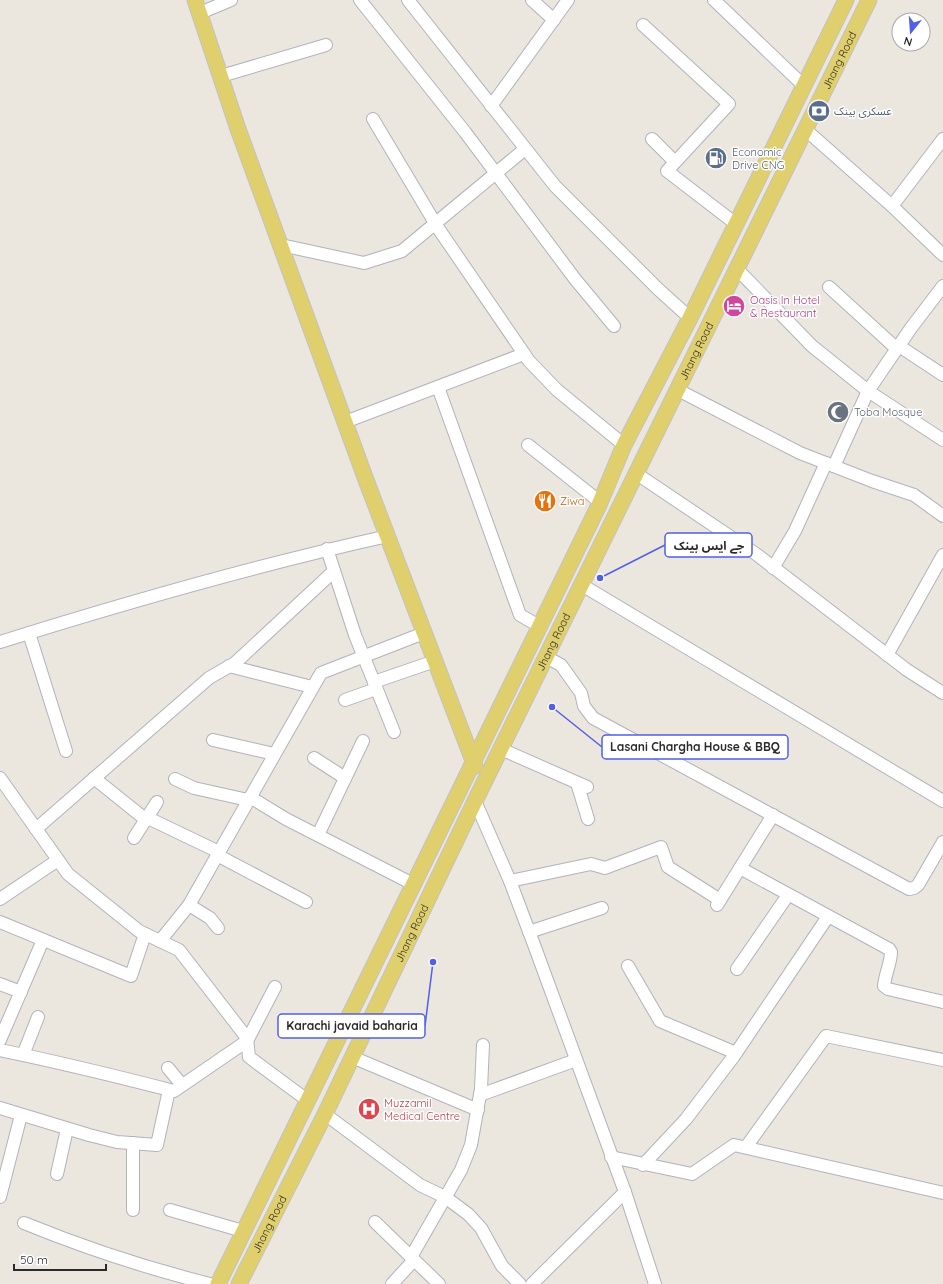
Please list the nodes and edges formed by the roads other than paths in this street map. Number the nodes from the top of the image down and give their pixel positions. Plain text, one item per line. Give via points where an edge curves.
1 (231, 0) edge
2 (360, 0) edge
3 (408, 0) edge
4 (532, 0) edge
5 (568, 0) edge
6 (714, 0) edge
7 (846, 0) edge
8 (869, 0) edge
9 (197, 7) edge
10 (554, 20) junction
11 (643, 24) dead end
12 (326, 45) dead end
13 (221, 76) junction
14 (803, 85) junction
15 (491, 106) junction
16 (373, 119) dead end
17 (806, 130) junction
18 (652, 139) dead end
19 (943, 139) edge
20 (525, 149) junction
21 (675, 162) junction
22 (497, 174) junction
23 (892, 206) junction
24 (435, 224) junction
25 (736, 224) junction
26 (281, 245) junction
27 (943, 255) edge
28 (737, 269) junction
29 (943, 286) edge
30 (829, 287) dead end
31 (690, 318) junction
32 (614, 326) dead end
33 (898, 347) junction
34 (524, 354) junction
35 (943, 375) edge
36 (438, 387) junction
37 (678, 390) junction
38 (868, 391) junction
39 (345, 422) junction
40 (943, 440) edge
41 (528, 445) dead end
42 (624, 445) junction
43 (830, 465) junction
44 (637, 474) junction
45 (600, 502) junction
46 (943, 516) edge
47 (388, 536) junction
48 (327, 549) junction
49 (943, 555) edge
50 (773, 568) junction
51 (334, 571) junction
52 (939, 572) edge
53 (582, 585) junction
54 (539, 626) junction
55 (29, 633) junction
56 (424, 634) junction
57 (0, 642) edge
58 (887, 655) junction
59 (364, 656) junction
60 (546, 657) junction
61 (435, 661) junction
62 (229, 666) junction
63 (375, 685) junction
64 (312, 686) junction
65 (943, 693) edge
66 (346, 700) dead end
67 (394, 732) dead end
68 (213, 740) dead end
69 (363, 741) dead end
70 (501, 749) junction
71 (66, 752) dead end
72 (274, 754) junction
73 (314, 758) dead end
74 (473, 762) junction
75 (0, 778) edge
76 (94, 778) junction
77 (345, 778) junction
78 (174, 779) dead end
79 (483, 786) junction
80 (249, 799) junction
81 (475, 801) junction
82 (943, 801) edge
83 (157, 802) dead end
84 (773, 815) junction
85 (145, 818) junction
86 (588, 819) dead end
87 (36, 829) junction
88 (318, 835) junction
89 (134, 838) dead end
90 (943, 842) edge
91 (218, 854) junction
92 (58, 860) junction
93 (740, 868) junction
94 (510, 881) junction
95 (412, 884) junction
96 (788, 896) junction
97 (0, 899) edge
98 (306, 902) dead end
99 (189, 905) junction
100 (602, 908) dead end
101 (828, 918) junction
102 (0, 922) edge
103 (218, 928) dead end
104 (529, 932) junction
105 (145, 934) junction
106 (43, 940) junction
107 (160, 941) junction
108 (628, 966) dead end
109 (737, 969) dead end
110 (0, 984) edge
111 (275, 987) dead end
112 (21, 992) junction
113 (943, 1002) edge
114 (38, 1017) dead end
115 (4, 1019) edge
116 (0, 1040) edge
117 (247, 1041) junction
118 (483, 1045) dead end
119 (0, 1050) edge
120 (736, 1053) junction
121 (22, 1055) junction
122 (352, 1057) junction
123 (576, 1060) junction
124 (943, 1060) edge
125 (168, 1068) dead end
126 (182, 1085) junction
127 (169, 1090) junction
128 (480, 1095) junction
129 (306, 1100) junction
130 (0, 1108) edge
131 (478, 1110) junction
132 (325, 1114) junction
133 (21, 1115) junction
134 (67, 1129) junction
135 (133, 1143) junction
136 (746, 1147) junction
137 (5, 1153) edge
138 (612, 1157) junction
139 (643, 1165) junction
140 (56, 1174) dead end
141 (625, 1192) junction
142 (943, 1193) edge
143 (0, 1197) edge
144 (445, 1197) junction
145 (133, 1210) dead end
146 (170, 1210) dead end
147 (375, 1222) dead end
148 (24, 1223) dead end
149 (243, 1232) junction
150 (413, 1259) junction
151 (244, 1282) edge
152 (210, 1284) edge
153 (218, 1284) edge
154 (392, 1284) edge
155 (439, 1284) edge
156 (520, 1284) edge
157 (532, 1284) edge
158 (655, 1284) edge

1 - 9 street
2 - 22 street
3 - 15 street
4 - 10 street
5 - 10 street
6 - 14 street
7 - 14 main road, Jhang Road
8 - 17 main road, Jhang Road
9 - 13 main road
10 - 15 street
11 - 21 street via 729,104
12 - 13 street
13 - 26 main road
14 - 25 main road, Jhang Road
15 - 20 street
16 - 24 street
17 - 23 street
17 - 28 main road, Jhang Road
18 - 21 street
19 - 23 street
20 - 22 street
20 - 31 street via 555,186
21 - 25 street via 667,171
22 - 24 street
22 - 32 street via 575,279
23 - 27 street
24 - 26 street via 402,252 364,263
24 - 34 street
25 - 31 main road, Jhang Road
26 - 39 main road
28 - 37 main road, Jhang Road
28 - 38 street via 812,346
29 - 33 street
30 - 33 street
31 - 42 main road, Jhang Road
33 - 35 street
33 - 38 street
34 - 36 street
34 - 42 street via 557,390
36 - 39 street
36 - 54 street via 520,615
37 - 43 street via 800,453
37 - 44 main road, Jhang Road
38 - 40 street
38 - 43 street
39 - 47 main road
41 - 45 street
42 - 45 main road, Jhang Road
43 - 46 street via 914,494
43 - 50 street
44 - 50 street
44 - 53 main road, Jhang Road
45 - 54 main road, Jhang Road
47 - 48 street
47 - 56 main road
48 - 51 street
48 - 55 street via 135,600
49 - 52 street
50 - 58 street
51 - 59 street
51 - 62 street
52 - 58 street
53 - 60 main road, Jhang Road
53 - 82 street
54 - 74 main road, Jhang Road
55 - 57 street
55 - 71 street
56 - 59 street
56 - 61 main road
58 - 65 street
59 - 63 street
59 - 64 street via 321,673
60 - 70 main road, Jhang Road
60 - 84 street via 561,665 581,693 584,706 593,718
61 - 63 street
61 - 74 main road
62 - 64 street
62 - 76 street via 209,678
63 - 66 street
63 - 67 street
64 - 72 street
68 - 72 street
69 - 77 street
70 - 79 main road, Jhang Road
70 - 86 street via 582,785
72 - 80 street
73 - 77 street
74 - 79 main road
74 - 95 main road, Jhang Road
75 - 87 street
76 - 85 street
76 - 87 street
77 - 88 street
78 - 80 street via 194,788
79 - 81 main road, Jhang Road
80 - 88 street
80 - 91 street
81 - 94 street
81 - 122 main road, Jhang Road
83 - 85 street
84 - 90 street via 908,889 918,885
84 - 93 street
85 - 89 street
85 - 91 street
87 - 92 street
88 - 95 street
91 - 98 street
91 - 99 street
92 - 97 street
92 - 105 street via 68,874
93 - 94 street via 719,903 668,867 661,847 605,868 591,864
93 - 96 street
94 - 104 street
95 - 129 main road, Jhang Road
96 - 101 street
96 - 109 street
99 - 103 street via 210,918
99 - 107 street
100 - 104 street
101 - 113 street via 892,952 884,980 884,986 888,989
101 - 120 street
102 - 106 street
104 - 123 street
105 - 106 street via 131,976
105 - 107 street
106 - 112 street
107 - 117 street via 179,950
108 - 120 street via 660,1021
110 - 112 street
111 - 117 street
112 - 115 street
114 - 121 street
115 - 116 street
117 - 126 street
117 - 129 street via 249,1057
118 - 128 street
119 - 121 street
120 - 139 street via 686,1119
121 - 127 street
122 - 131 street
122 - 132 main road, Jhang Road
123 - 128 street
123 - 138 street
124 - 136 street via 826,1036
125 - 126 street
126 - 127 street via 174,1091
127 - 135 street via 157,1144
128 - 131 street
129 - 149 main road, Jhang Road
130 - 133 street
131 - 144 street via 471,1146
132 - 144 street via 420,1184
132 - 151 main road, Jhang Road
133 - 134 street
133 - 137 street
134 - 135 street via 117,1142
134 - 140 street
135 - 145 street
136 - 139 street via 734,1145 692,1174
136 - 142 street
137 - 143 street
138 - 139 street
138 - 141 street
141 - 157 street
141 - 158 street
144 - 150 street
144 - 156 street via 468,1214 481,1228 502,1266
146 - 149 street
147 - 150 street
148 - 152 street via 78,1246
149 - 153 main road, Jhang Road
150 - 154 street
150 - 155 street

